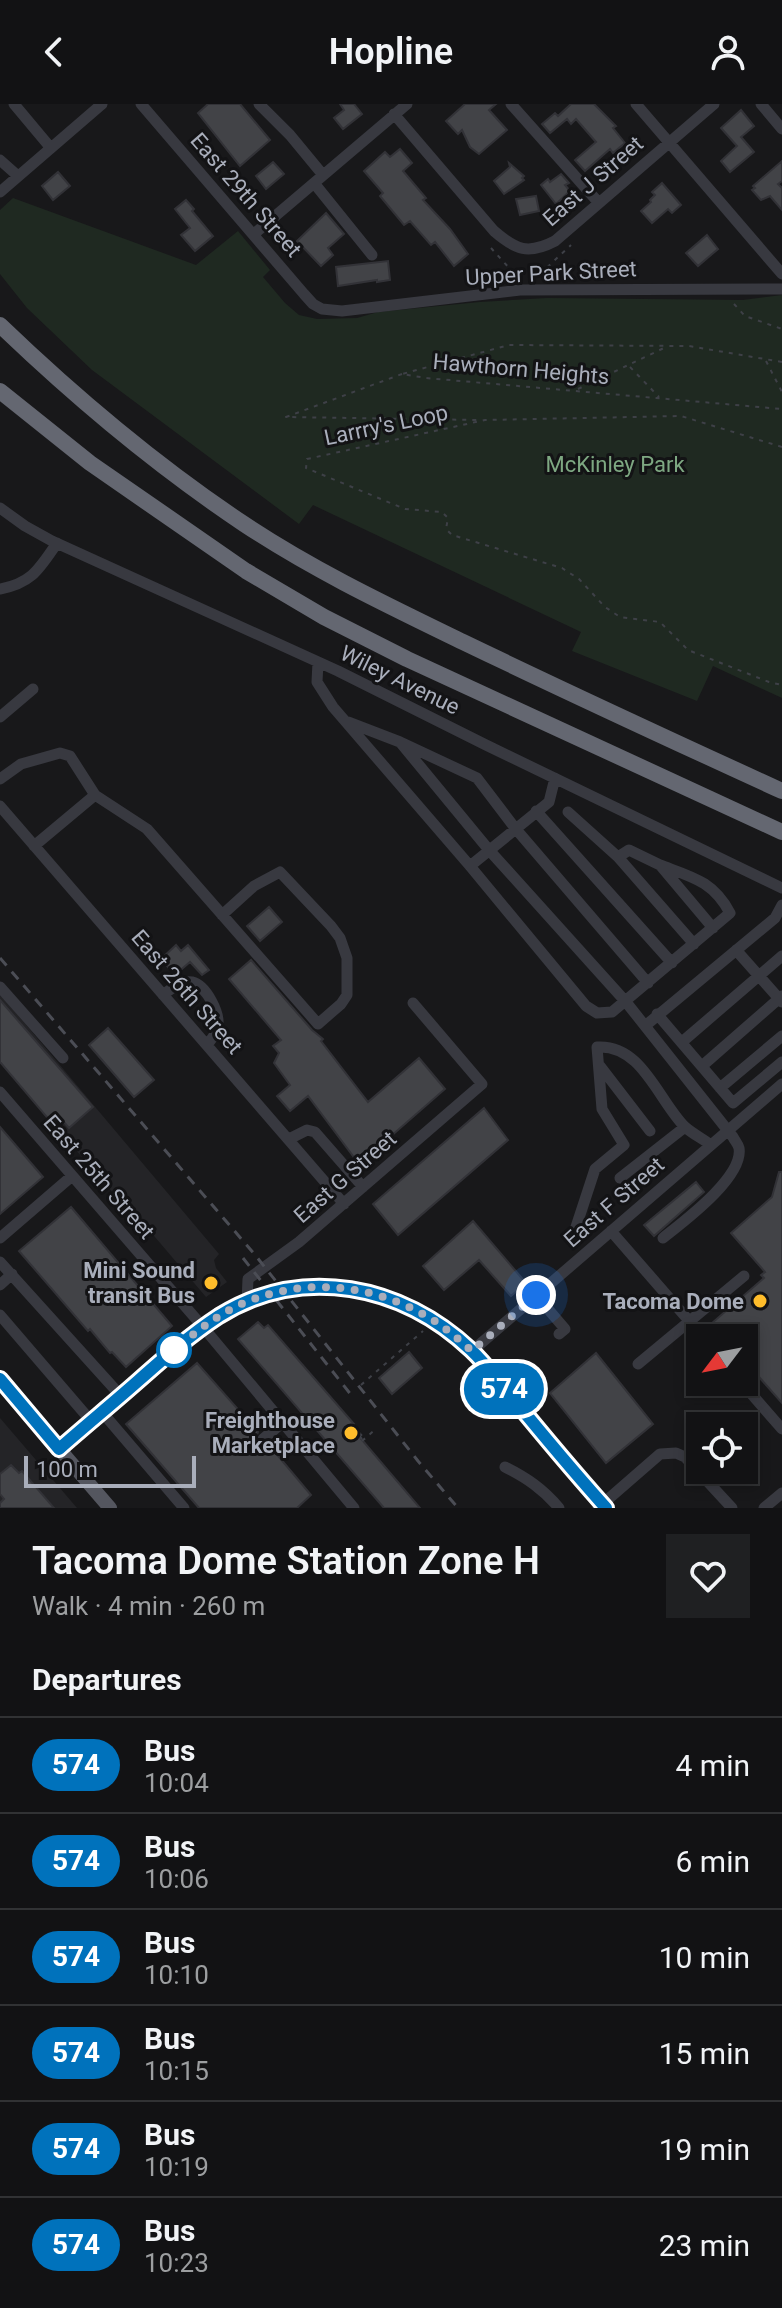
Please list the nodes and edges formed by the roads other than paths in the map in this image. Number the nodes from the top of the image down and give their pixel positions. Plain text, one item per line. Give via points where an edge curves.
1 (14, 104) edge
2 (102, 104) edge
3 (141, 104) edge
4 (259, 104) edge
5 (407, 104) edge
6 (511, 104) edge
7 (636, 104) edge
8 (714, 104) edge
9 (761, 104) edge
10 (394, 114) junction
11 (782, 129) edge
12 (668, 143) junction
13 (50, 147) junction
14 (0, 160) edge
15 (18, 176) junction
16 (318, 179) junction
17 (2, 190) edge
18 (599, 203) junction
19 (254, 234) junction
20 (372, 255) dead end
21 (782, 274) edge
22 (782, 289) edge
23 (322, 309) joint
24 (0, 325) edge
25 (0, 391) edge
26 (0, 402) edge
27 (18, 407) junction
28 (0, 508) edge
29 (57, 543) junction
30 (0, 589) edge
31 (318, 662) junction
32 (33, 689) dead end
33 (568, 692) junction
34 (0, 717) edge
35 (344, 720) junction
36 (400, 742) junction
37 (555, 778) junction
38 (0, 779) edge
39 (782, 783) edge
40 (782, 791) edge
41 (95, 795) junction
42 (0, 806) edge
43 (536, 811) junction
44 (568, 812) dead end
45 (515, 828) junction
46 (782, 832) edge
47 (34, 846) junction
48 (489, 850) junction
49 (618, 857) junction
50 (660, 865) junction
51 (470, 866) junction
52 (782, 888) edge
53 (782, 905) edge
54 (222, 915) junction
55 (779, 921) edge
56 (713, 928) junction
57 (694, 944) junction
58 (736, 950) junction
59 (782, 956) edge
60 (672, 963) junction
61 (759, 977) junction
62 (648, 983) junction
63 (0, 987) edge
64 (163, 995) junction
65 (781, 999) edge
66 (626, 1002) junction
67 (413, 1003) dead end
68 (657, 1014) junction
69 (645, 1026) junction
70 (782, 1036) edge
71 (682, 1042) junction
72 (207, 1045) junction
73 (63, 1058) dead end
74 (782, 1062) edge
75 (599, 1066) junction
76 (702, 1066) junction
77 (782, 1084) edge
78 (720, 1088) junction
79 (0, 1092) edge
80 (767, 1097) junction
81 (782, 1101) edge
82 (685, 1127) junction
83 (728, 1130) junction
84 (650, 1131) dead end
85 (289, 1139) junction
86 (711, 1145) junction
87 (72, 1176) junction
88 (620, 1178) dead end
89 (363, 1187) junction
90 (344, 1204) junction
91 (575, 1230) dead end
92 (611, 1231) junction
93 (0, 1238) edge
94 (663, 1238) dead end
95 (0, 1262) edge
96 (12, 1274) junction
97 (744, 1276) dead end
98 (0, 1285) edge
99 (536, 1295) junction
100 (247, 1302) junction
101 (0, 1315) edge
102 (689, 1322) junction
103 (203, 1327) junction
104 (559, 1334) dead end
105 (472, 1351) junction
106 (638, 1364) dead end
107 (0, 1380) edge
108 (121, 1396) junction
109 (753, 1396) edge
110 (102, 1412) junction
111 (91, 1421) junction
112 (282, 1423) junction
113 (782, 1429) edge
114 (263, 1439) dead end
115 (59, 1449) junction
116 (505, 1467) dead end
117 (782, 1493) edge
118 (602, 1507) edge
119 (110, 1508) edge
120 (184, 1508) edge
121 (354, 1508) edge
122 (559, 1508) edge
123 (732, 1508) edge
124 (764, 1508) edge

1 - 13 street
2 - 13 street
3 - 19 street, East 29th Street
4 - 16 street via 290,135
5 - 10 street
6 - 18 street
7 - 12 street
8 - 12 street, East J Street
9 - 11 street
10 - 16 street
10 - 18 street, East J Street via 494,231 513,245 531,250 555,241
12 - 18 street, East J Street
12 - 21 street
13 - 15 street
14 - 15 street
15 - 17 street
16 - 19 street
16 - 20 street
19 - 23 street, East 29th Street
22 - 23 street, Upper Park Street via 520,290
24 - 33 highway via 85,405 245,525 327,573
25 - 27 highway
26 - 27 highway
27 - 46 highway via 246,571 324,617
28 - 29 street, Wiley Avenue
29 - 30 street via 33,576
29 - 31 street, Wiley Avenue
31 - 35 street via 317,682
31 - 37 street, Wiley Avenue
32 - 34 street
33 - 39 highway
33 - 40 highway
35 - 36 street
35 - 51 street
36 - 45 street via 477,778
36 - 48 street
37 - 43 street via 549,802
37 - 52 street, Wiley Avenue
38 - 41 street via 21,764 60,753 70,756
41 - 47 street
41 - 54 street via 142,824
42 - 47 street, East 26th Street
43 - 45 street
43 - 60 street
44 - 49 street
45 - 48 street
45 - 62 street
47 - 64 street, East 26th Street
48 - 51 street
48 - 66 street
49 - 50 street via 629,850
49 - 57 street
50 - 56 street
50 - 56 street via 709,886 723,900 730,913
51 - 66 street via 586,1006 597,1013 612,1012
53 - 55 street
54 - 54 street via 318,1024 341,1004 347,995 347,958 340,938 280,872 254,886
55 - 58 street
56 - 57 street
57 - 60 street
58 - 61 street
58 - 68 street
59 - 61 street
60 - 62 street
61 - 65 street
61 - 71 street
62 - 66 street
63 - 73 street
64 - 72 street, East 26th Street
64 - 72 street via 181,983 199,986 217,1016 218,1029
65 - 76 street
66 - 69 street
67 - 89 street, East G Street via 482,1084
68 - 69 street
68 - 71 street
69 - 83 street
70 - 78 street
71 - 76 street
72 - 85 street, East 26th Street
74 - 78 street via 733,1103
75 - 82 street via 597,1047 623,1052
75 - 84 street
75 - 91 street via 602,1109 624,1145 595,1169
76 - 78 street
77 - 80 street, East F Street
79 - 87 street, East 25th Street
80 - 81 street
80 - 83 street, East F Street
82 - 86 street
82 - 88 street
83 - 86 street, East F Street
83 - 94 street via 739,1149 730,1175 714,1196
85 - 89 street via 307,1130 315,1132
85 - 90 street, East 26th Street
86 - 92 street, East F Street
87 - 93 street
87 - 103 street, East 25th Street
89 - 90 street, East G Street
90 - 100 street, East G Street via 248,1279
92 - 99 street, East F Street
92 - 102 street
95 - 96 street
96 - 98 street
96 - 108 street
97 - 102 street
99 - 104 street via 565,1329
99 - 105 street, East F Street
100 - 103 street
100 - 105 street via 290,1289 359,1290 431,1318
101 - 111 street
102 - 106 street
103 - 108 street
103 - 112 street, East 25th Street
105 - 118 street
107 - 115 main road
108 - 110 street
109 - 113 street
110 - 111 street
110 - 120 street
111 - 115 street
112 - 114 street
112 - 121 street, East 25th Street
115 - 119 main road
116 - 122 street via 527,1478
117 - 124 street
118 - 123 street via 660,1454 676,1453

